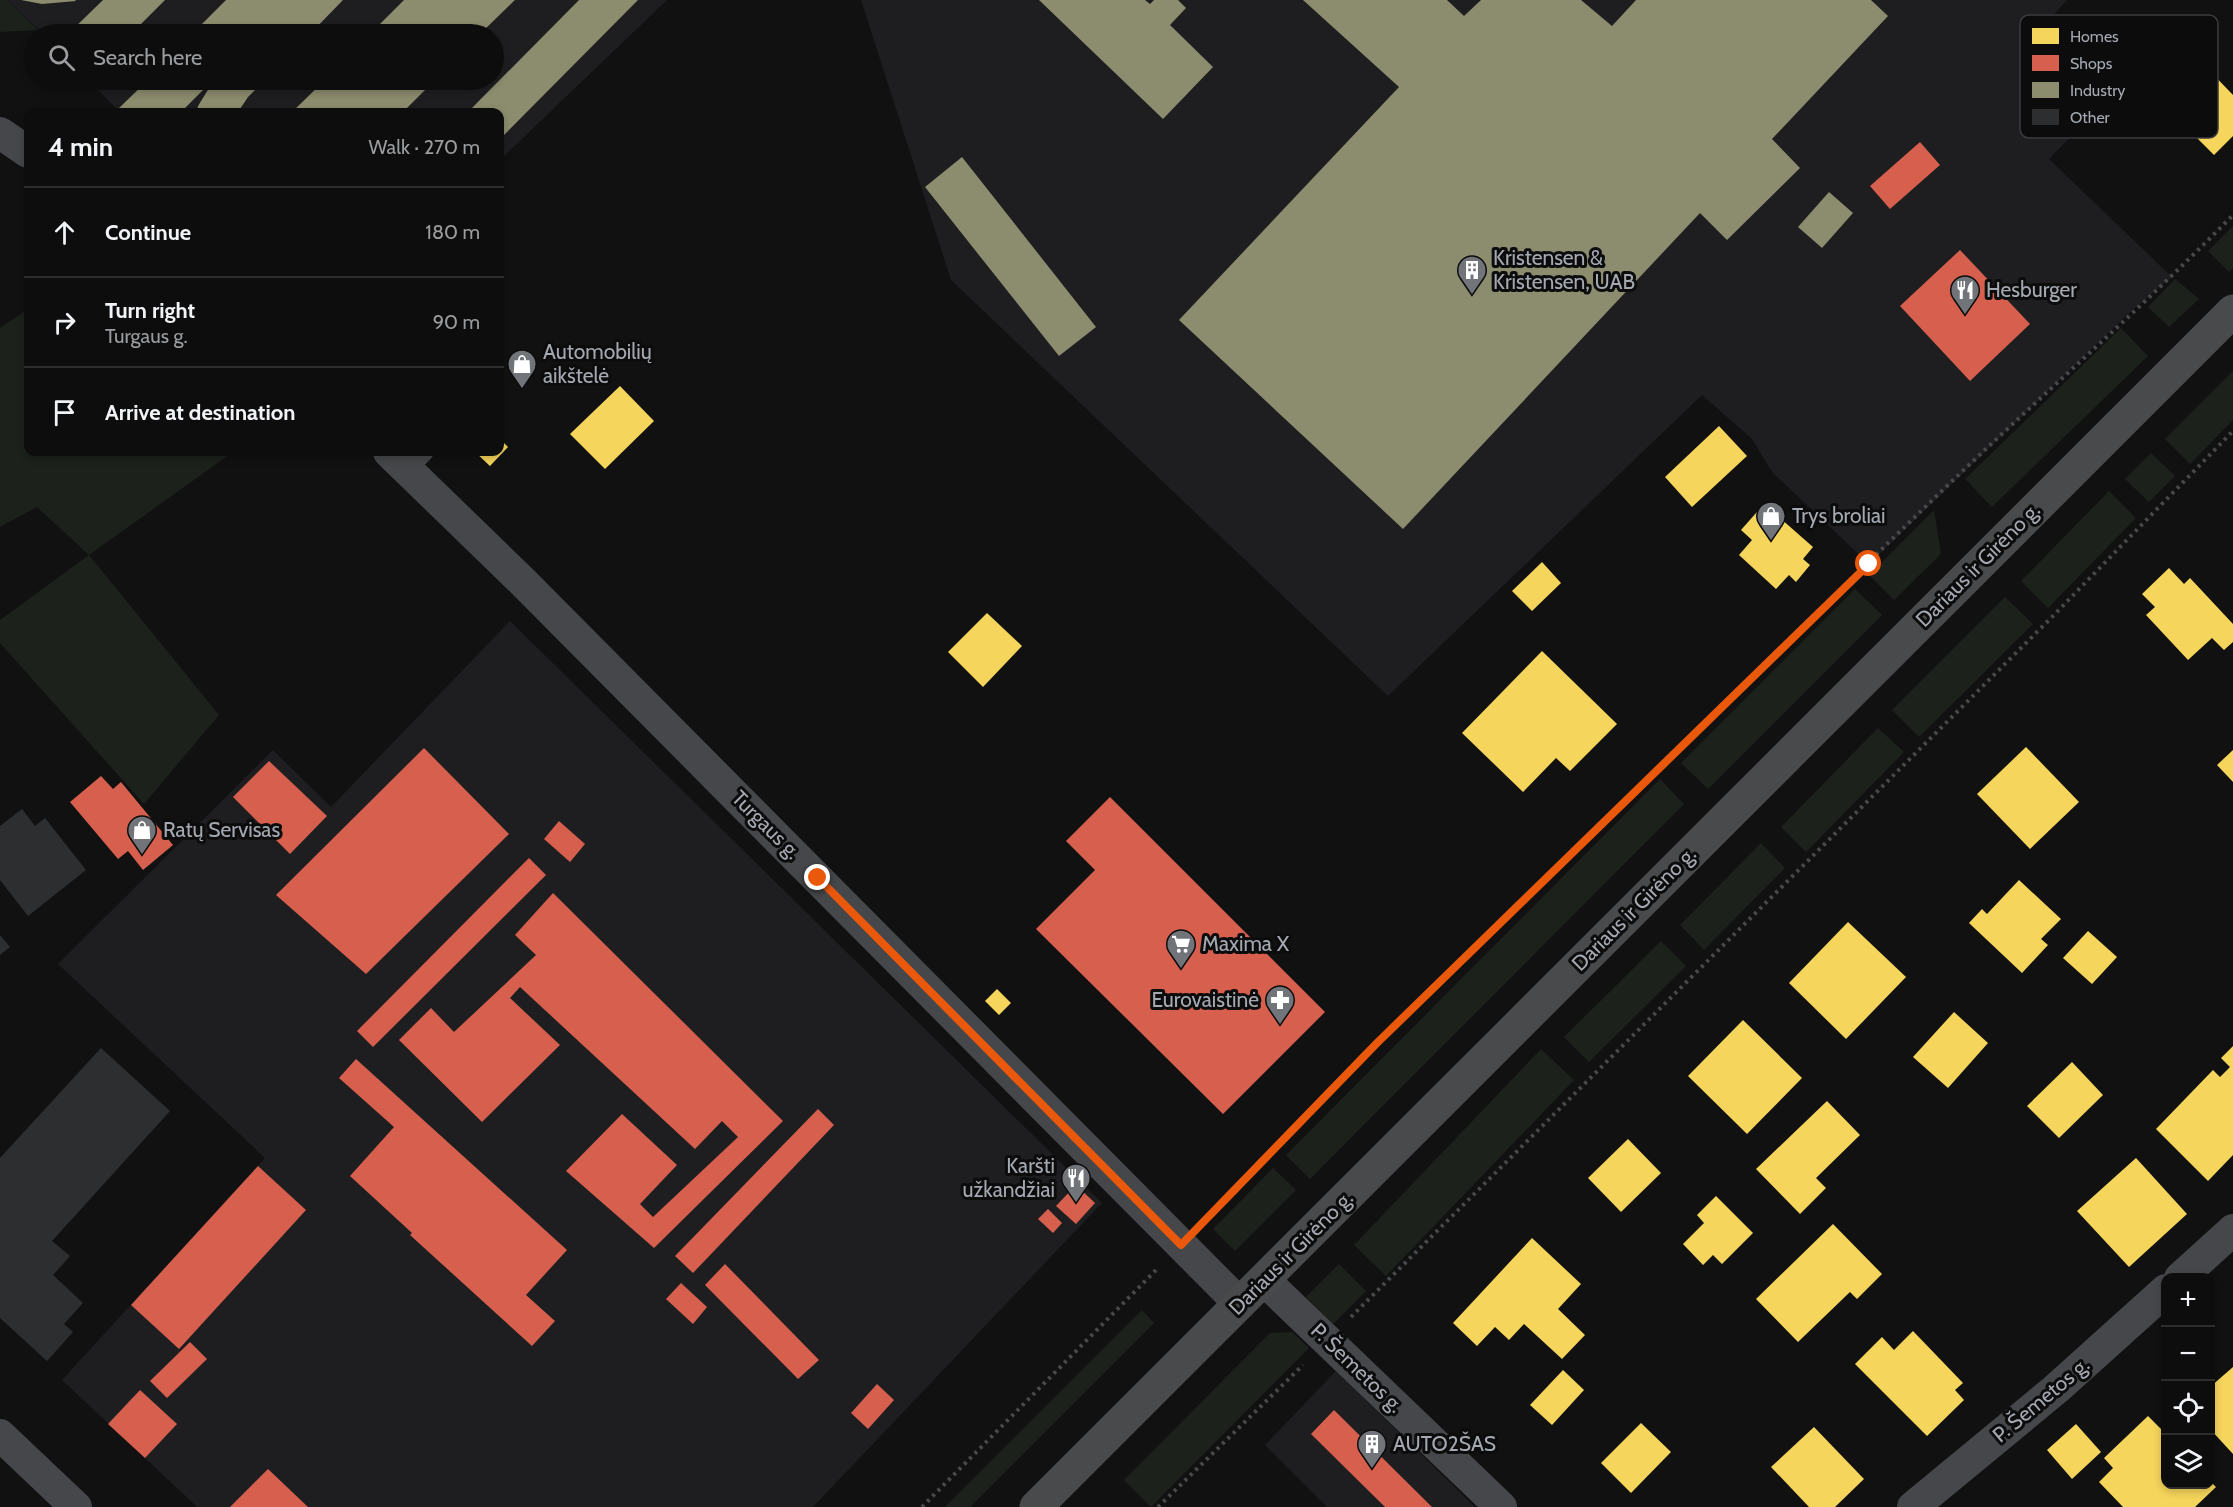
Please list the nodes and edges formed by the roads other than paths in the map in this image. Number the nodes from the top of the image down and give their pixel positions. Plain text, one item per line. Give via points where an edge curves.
1 (0, 133) edge
2 (24, 149) edge
3 (2233, 311) edge
4 (408, 458) edge
5 (2233, 1230) edge
6 (2186, 1273) edge
7 (1264, 1280) junction
8 (2161, 1294) edge
9 (1240, 1304) junction
10 (0, 1435) edge
11 (76, 1507) edge
12 (1036, 1507) edge
13 (1501, 1507) edge
14 (1913, 1507) edge

1 - 2 street
3 - 7 highway, Dariaus ir Girėno g.
4 - 9 street, Turgaus g. via 581,640
5 - 6 street
7 - 9 highway, Dariaus ir Girėno g.
7 - 13 street, P. Šemetos g.
8 - 14 street, P. Šemetos g. via 2056,1389
9 - 12 highway, Dariaus ir Girėno g.
10 - 11 street

